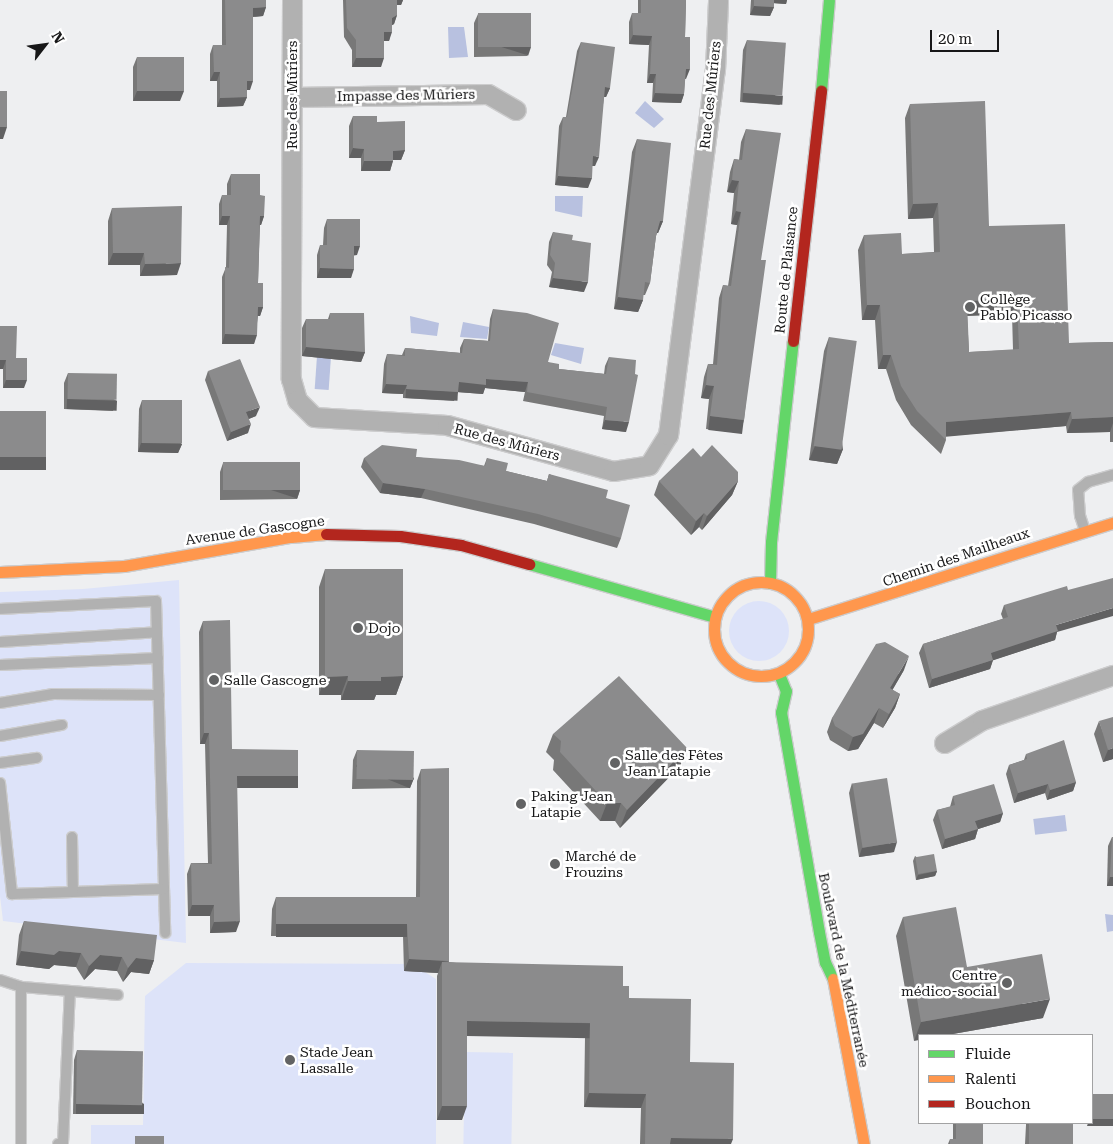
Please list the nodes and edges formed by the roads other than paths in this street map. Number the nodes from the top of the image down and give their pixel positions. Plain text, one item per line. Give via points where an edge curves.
1 (292, 0) edge
2 (718, 0) edge
3 (829, 0) edge
4 (292, 97) junction
5 (516, 110) dead end
6 (1113, 475) edge
7 (1113, 523) edge
8 (1085, 531) junction
9 (771, 542) junction
10 (0, 572) edge
11 (770, 582) junction
12 (744, 585) junction
13 (0, 609) edge
14 (715, 617) junction
15 (808, 619) junction
16 (157, 632) junction
17 (0, 642) edge
18 (158, 658) junction
19 (0, 665) edge
20 (779, 674) junction
21 (1113, 675) edge
22 (757, 676) junction
23 (159, 695) junction
24 (0, 703) edge
25 (781, 712) junction
26 (62, 725) dead end
27 (0, 736) edge
28 (944, 743) dead end
29 (36, 758) dead end
30 (0, 763) edge
31 (0, 783) edge
32 (72, 837) dead end
33 (164, 889) junction
34 (73, 892) junction
35 (166, 933) dead end
36 (0, 980) edge
37 (21, 987) junction
38 (70, 992) junction
39 (118, 995) dead end
40 (21, 1144) edge
41 (58, 1144) edge
42 (864, 1144) edge

1 - 4 street, Rue des Mûriers
2 - 4 street, Rue des Mûriers via 714,70 668,435 649,464 613,472 447,425 314,417 297,400 290,380
3 - 9 main road, Route de Plaisance
4 - 5 street, Impasse des Mûriers via 488,94
6 - 8 lane via 1088,482 1078,490
7 - 8 main road, Chemin des Mailheaux
8 - 15 main road, Chemin des Mailheaux
9 - 11 main road, Route de Plaisance
9 - 12 main road, Route de Plaisance
10 - 14 main road, Avenue de Gascogne via 124,566 291,537 346,533 400,536 461,546
11 - 12 main road
11 - 15 main road via 798,599
12 - 14 main road via 729,594
13 - 16 lane via 156,601
14 - 22 main road via 715,640 725,660 742,673
15 - 20 main road via 806,647 795,663
16 - 17 lane
16 - 18 lane
18 - 19 lane
18 - 23 lane
20 - 22 main road
20 - 25 main road, Boulevard de la Méditerranée via 786,691
21 - 28 street via 982,720
22 - 25 main road, Boulevard de la Méditerranée
23 - 24 lane via 53,694
23 - 33 lane
25 - 42 main road, Boulevard de la Méditerranée via 825,962 839,1003
26 - 27 lane
29 - 30 lane
31 - 34 lane via 12,894
32 - 34 lane
33 - 34 lane
33 - 35 lane
36 - 37 lane
37 - 38 lane
37 - 40 lane
38 - 39 lane
38 - 41 lane via 63,1143

